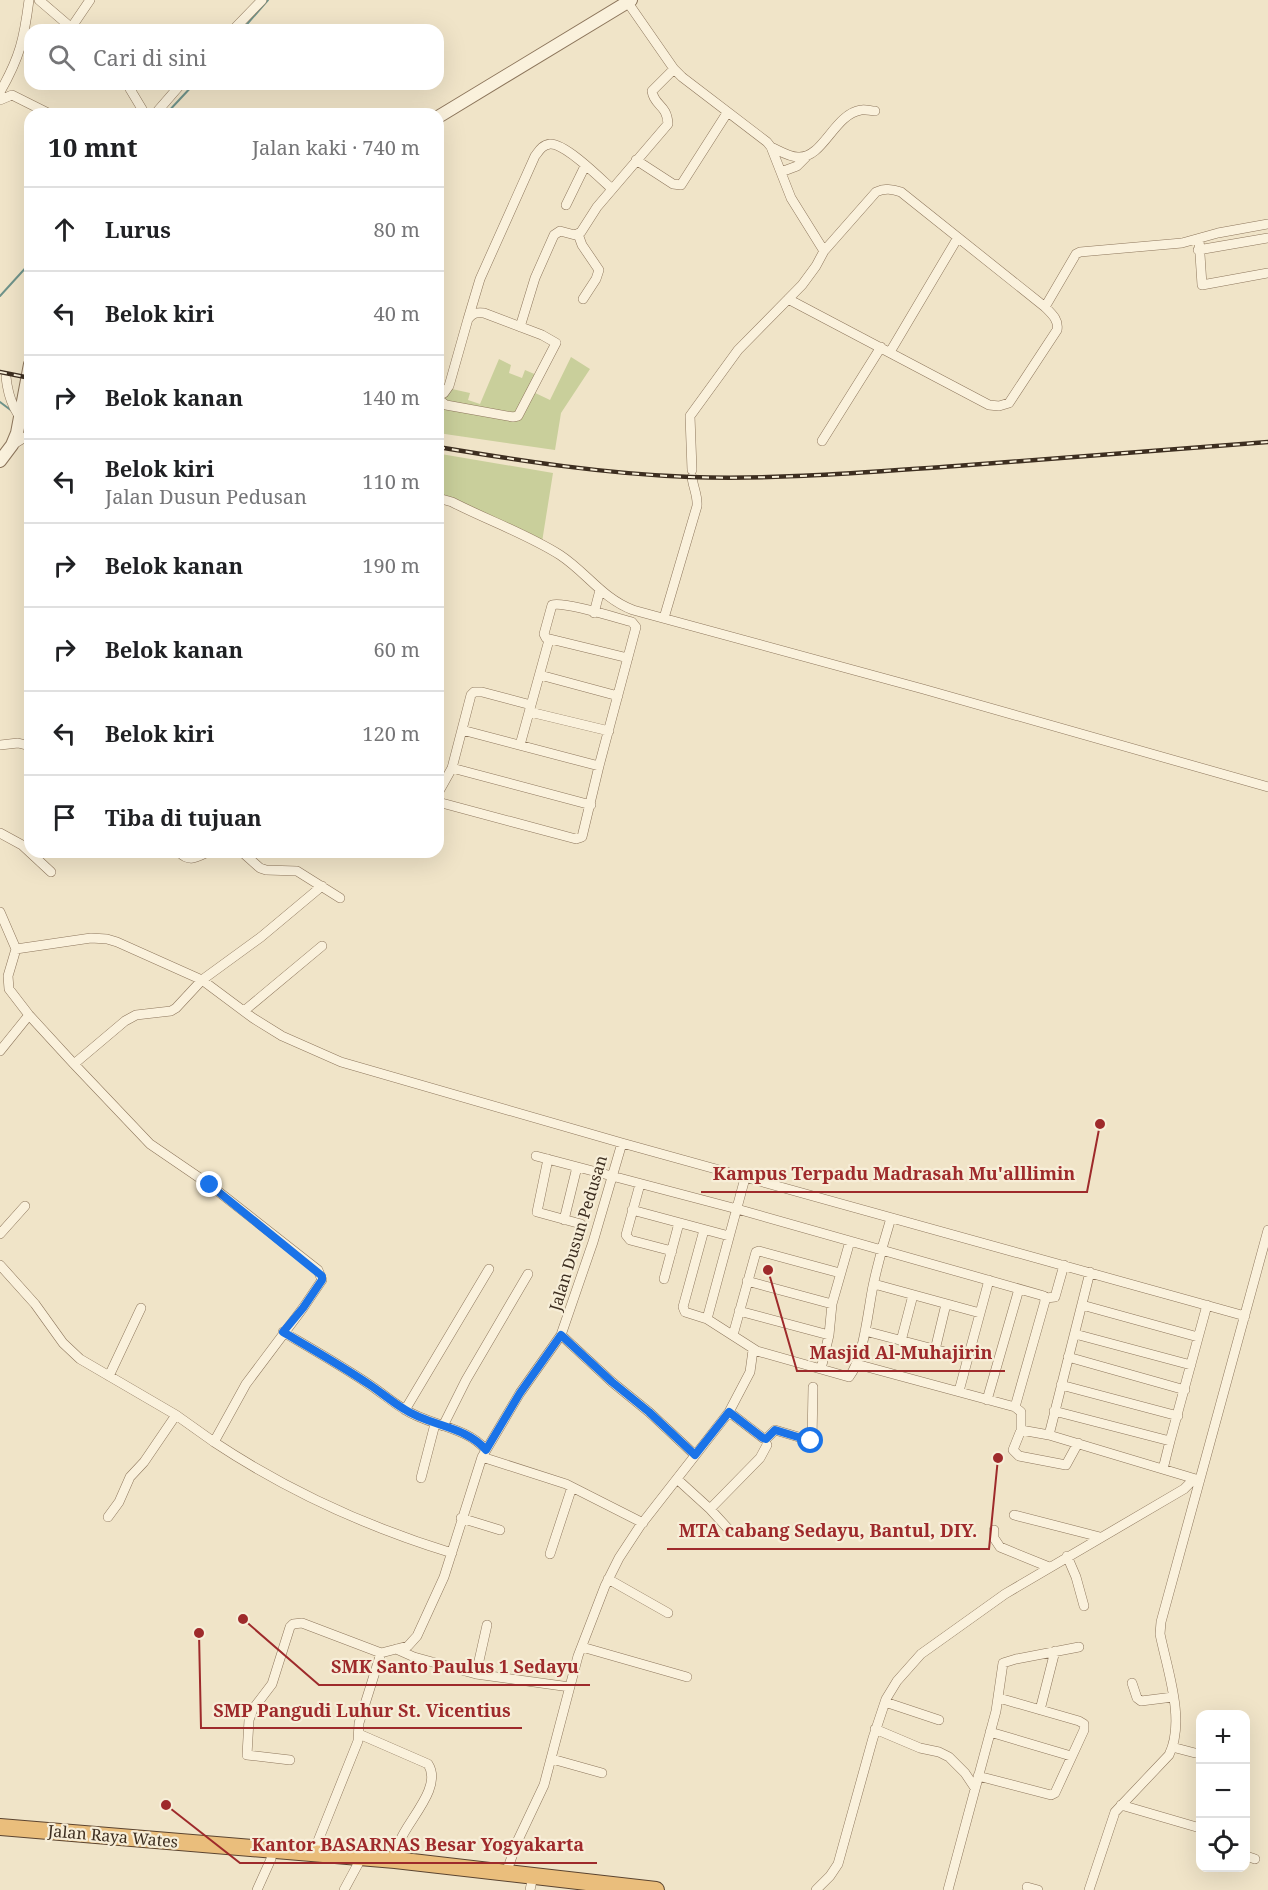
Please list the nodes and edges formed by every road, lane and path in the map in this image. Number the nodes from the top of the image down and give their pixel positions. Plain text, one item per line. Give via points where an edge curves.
1 (29, 0) edge
2 (39, 0) edge
3 (90, 0) edge
4 (628, 1) edge
5 (256, 2) edge
6 (25, 24) edge
7 (66, 24) edge
8 (75, 24) edge
9 (238, 24) edge
10 (24, 34) edge
11 (674, 69) junction
12 (131, 90) edge
13 (176, 90) edge
14 (0, 92) edge
15 (0, 100) edge
16 (38, 108) edge
17 (141, 108) edge
18 (160, 108) edge
19 (875, 111) dead end
20 (444, 113) edge
21 (727, 113) junction
22 (771, 147) junction
23 (807, 157) junction
24 (636, 160) junction
25 (585, 166) junction
26 (781, 172) junction
27 (612, 189) junction
28 (566, 205) dead end
29 (1268, 224) edge
30 (578, 234) junction
31 (1268, 237) edge
32 (957, 239) junction
33 (1199, 244) junction
34 (824, 251) junction
35 (1268, 273) edge
36 (583, 299) dead end
37 (788, 299) junction
38 (1045, 307) junction
39 (468, 319) junction
40 (520, 327) junction
41 (885, 350) junction
42 (6, 377) dead end
43 (444, 393) edge
44 (24, 396) edge
45 (444, 403) edge
46 (20, 418) junction
47 (24, 422) edge
48 (24, 438) edge
49 (822, 441) dead end
50 (12, 445) junction
51 (0, 461) edge
52 (444, 500) edge
53 (600, 590) junction
54 (614, 601) junction
55 (594, 612) junction
56 (611, 617) junction
57 (664, 618) junction
58 (549, 640) junction
59 (628, 658) junction
60 (540, 675) junction
61 (618, 696) junction
62 (530, 708) junction
63 (462, 730) junction
64 (609, 730) junction
65 (24, 744) edge
66 (0, 745) edge
67 (520, 745) junction
68 (598, 766) junction
69 (452, 768) junction
70 (444, 782) edge
71 (1268, 787) edge
72 (444, 804) edge
73 (591, 805) junction
74 (1, 836) edge
75 (24, 847) edge
76 (35, 858) edge
77 (249, 858) edge
78 (51, 873) dead end
79 (318, 890) junction
80 (340, 898) dead end
81 (0, 912) edge
82 (14, 946) junction
83 (322, 946) dead end
84 (201, 980) junction
85 (244, 1011) junction
86 (29, 1016) junction
87 (0, 1051) edge
88 (74, 1064) junction
89 (622, 1143) junction
90 (536, 1156) dead end
91 (548, 1159) junction
92 (578, 1167) junction
93 (611, 1175) junction
94 (746, 1178) junction
95 (640, 1184) junction
96 (25, 1206) dead end
97 (737, 1209) junction
98 (632, 1210) junction
99 (891, 1218) junction
100 (564, 1220) junction
101 (679, 1223) junction
102 (581, 1224) dead end
103 (704, 1230) junction
104 (1268, 1230) edge
105 (0, 1234) edge
106 (729, 1236) junction
107 (850, 1241) junction
108 (882, 1250) junction
109 (672, 1251) junction
110 (0, 1265) edge
111 (1064, 1265) junction
112 (489, 1269) dead end
113 (1090, 1272) junction
114 (840, 1273) junction
115 (528, 1274) dead end
116 (664, 1279) dead end
117 (989, 1280) junction
118 (747, 1281) junction
119 (874, 1284) junction
120 (1019, 1289) junction
121 (913, 1295) junction
122 (1046, 1298) junction
123 (832, 1304) junction
124 (946, 1304) junction
125 (1082, 1305) junction
126 (1207, 1305) junction
127 (141, 1308) dead end
128 (739, 1311) junction
129 (980, 1313) junction
130 (1245, 1316) junction
131 (707, 1319) junction
132 (865, 1331) junction
133 (283, 1332) junction
134 (1075, 1334) junction
135 (561, 1335) junction
136 (733, 1335) junction
137 (829, 1335) junction
138 (1198, 1337) junction
139 (901, 1341) junction
140 (753, 1350) junction
141 (935, 1350) junction
142 (1068, 1357) junction
143 (968, 1358) junction
144 (856, 1364) junction
145 (1191, 1365) junction
146 (821, 1369) junction
147 (109, 1376) junction
148 (1061, 1385) junction
149 (813, 1387) dead end
150 (1185, 1390) junction
151 (958, 1392) junction
152 (987, 1400) junction
153 (1015, 1407) junction
154 (405, 1410) junction
155 (1054, 1411) junction
156 (729, 1412) junction
157 (176, 1415) junction
158 (1178, 1416) junction
159 (439, 1425) junction
160 (1021, 1430) junction
161 (1049, 1435) junction
162 (214, 1442) junction
163 (1170, 1442) junction
164 (1078, 1443) junction
165 (766, 1445) dead end
166 (484, 1454) junction
167 (695, 1455) junction
168 (1163, 1468) junction
169 (421, 1478) dead end
170 (677, 1479) junction
171 (1197, 1479) junction
172 (572, 1487) junction
173 (710, 1509) junction
174 (1014, 1515) dead end
175 (108, 1517) dead end
176 (461, 1518) junction
177 (643, 1523) junction
178 (500, 1530) dead end
179 (994, 1530) dead end
180 (732, 1533) dead end
181 (1100, 1537) junction
182 (452, 1554) junction
183 (550, 1554) dead end
184 (1067, 1556) junction
185 (1049, 1567) junction
186 (608, 1579) junction
187 (1084, 1606) dead end
188 (668, 1613) dead end
189 (487, 1624) dead end
190 (582, 1647) junction
191 (1078, 1647) dead end
192 (396, 1649) junction
193 (1055, 1651) junction
194 (381, 1653) junction
195 (476, 1674) junction
196 (687, 1677) dead end
197 (1132, 1683) dead end
198 (570, 1687) junction
199 (1173, 1697) junction
200 (999, 1698) junction
201 (885, 1702) junction
202 (1040, 1710) junction
203 (939, 1720) dead end
204 (875, 1729) junction
205 (990, 1732) junction
206 (359, 1734) junction
207 (1172, 1747) junction
208 (1195, 1752) dead end
209 (1071, 1756) junction
210 (552, 1759) junction
211 (290, 1761) dead end
212 (602, 1773) dead end
213 (978, 1776) junction
214 (975, 1788) junction
215 (1121, 1804) junction
216 (0, 1827) edge
217 (1196, 1827) edge
218 (272, 1849) junction
219 (316, 1853) junction
220 (358, 1856) junction
221 (395, 1860) junction
222 (506, 1873) junction
223 (531, 1883) edge
224 (1027, 1887) dead end
225 (257, 1890) edge
226 (344, 1890) edge
227 (656, 1890) edge
228 (816, 1890) edge
229 (948, 1890) edge
230 (1038, 1890) edge
231 (1089, 1890) edge

1 - 6 street
2 - 7 street
3 - 8 street
4 - 11 street
4 - 20 street
5 - 9 street
10 - 14 street
11 - 21 street
11 - 24 street via 652,91 654,99 666,110 668,124
12 - 17 street
13 - 18 street
15 - 16 street via 12,95
19 - 23 street via 852,113
21 - 22 street
21 - 24 street via 681,184 673,184
22 - 23 street via 791,156
22 - 26 street
23 - 26 street via 798,166
24 - 27 street
25 - 27 street
25 - 28 street
25 - 39 street via 552,144 542,147 535,156 480,279
26 - 34 street via 801,217
27 - 30 street
29 - 33 street via 1218,233
30 - 36 street via 599,270
30 - 40 street via 563,231 554,235
31 - 33 street
32 - 34 street via 901,192 882,189
32 - 38 street
32 - 41 street
33 - 35 street via 1202,285
33 - 38 street via 1080,252
34 - 37 street
37 - 41 street
37 - 57 street via 738,350 690,416 693,488 698,506
38 - 41 street via 1056,318 1057,330 1009,403 999,406 979,401
39 - 40 street via 477,312
39 - 43 street
40 - 45 street via 556,343 518,416
41 - 49 street
42 - 46 street via 9,396
44 - 46 street
46 - 47 street
46 - 50 street
48 - 50 street
50 - 51 street
52 - 53 street via 549,549
53 - 54 street
53 - 55 street
54 - 56 street
54 - 57 street
55 - 56 street
55 - 58 street via 554,603 544,634
56 - 59 street via 634,624
57 - 71 street
58 - 59 street
58 - 60 street
59 - 61 street
60 - 61 street
60 - 62 street
61 - 64 street
62 - 63 street via 474,692
62 - 64 street
62 - 67 street
63 - 67 street
63 - 69 street
64 - 68 street
65 - 66 street
67 - 68 street
68 - 73 street
69 - 70 street
69 - 73 street
72 - 73 street via 576,839 584,834
74 - 75 street
76 - 78 street
77 - 79 street via 266,870 297,871
79 - 80 street
79 - 84 street
81 - 82 street
82 - 84 street via 107,939
82 - 86 street via 8,985
83 - 85 street
84 - 85 street
84 - 88 street via 176,1008 124,1021
85 - 89 street via 282,1036 331,1059
86 - 87 street
86 - 88 street
88 - 133 street via 150,1144 210,1185 320,1273 322,1280
89 - 93 street, Jalan Dusun Pedusan
89 - 94 street
90 - 91 street
91 - 92 street
91 - 100 street via 536,1210
92 - 93 street
92 - 100 street
93 - 95 street
93 - 135 street, Jalan Dusun Pedusan
94 - 97 street
94 - 99 street
95 - 97 street
95 - 98 street
96 - 105 street
97 - 106 street
97 - 107 street
98 - 101 street
98 - 109 street via 627,1238
99 - 108 street
99 - 111 street
100 - 102 street
101 - 103 street
101 - 109 street
103 - 106 street
103 - 131 street via 683,1307 687,1314
104 - 130 street
106 - 131 street
107 - 108 street
107 - 114 street
108 - 117 street
108 - 119 street
109 - 116 street
110 - 147 street via 69,1350
111 - 113 street
111 - 122 street via 1055,1297
112 - 154 street
113 - 125 street
113 - 126 street
114 - 118 street via 757,1251
114 - 123 street
115 - 159 street
117 - 120 street
117 - 129 street
118 - 123 street
118 - 128 street
119 - 121 street
119 - 132 street
120 - 122 street
120 - 152 street
121 - 124 street
121 - 139 street
122 - 153 street
123 - 137 street
124 - 129 street
124 - 141 street
125 - 134 street
125 - 138 street
126 - 130 street
126 - 138 street
127 - 147 street
128 - 136 street
128 - 137 street
129 - 143 street
130 - 171 street
131 - 136 street
132 - 139 street
132 - 144 street
133 - 154 street
133 - 162 street via 246,1384
134 - 142 street
134 - 145 street
135 - 166 street, Jalan Dusun Pedusan
135 - 167 street
136 - 140 street
137 - 146 street
138 - 145 street
139 - 141 street
140 - 146 street
140 - 156 street via 750,1372
141 - 143 street
142 - 148 street
142 - 150 street
143 - 151 street
144 - 146 street via 849,1377
144 - 151 street
145 - 150 street
147 - 157 street
148 - 155 street
148 - 158 street
149 - 156 street via 812,1441 775,1430 763,1438
150 - 158 street
151 - 152 street
152 - 153 street
153 - 160 street via 1022,1412
154 - 159 street
155 - 161 street
155 - 163 street
156 - 167 street
157 - 162 street
157 - 175 street via 129,1477
158 - 163 street
159 - 166 street via 478,1441
159 - 169 street
160 - 161 street
160 - 164 street via 1013,1450 1019,1456 1066,1465
161 - 164 street
162 - 182 street via 256,1470 317,1501 377,1529
163 - 168 street
164 - 168 street
165 - 173 street via 760,1458
166 - 172 street
166 - 176 street, Jalan Dusun Pedusan
167 - 170 street
168 - 171 street
170 - 173 street
170 - 177 street
171 - 181 street
171 - 199 street via 1161,1622
172 - 177 street
172 - 183 street
173 - 180 street
174 - 181 street
176 - 178 street
176 - 182 street, Jalan Dusun Pedusan
177 - 186 street
179 - 185 street via 1000,1547
181 - 184 street
182 - 192 street, Jalan Dusun Pedusan via 417,1636 408,1646
184 - 185 street
184 - 187 street
185 - 201 street via 921,1654
186 - 188 street
186 - 190 street
189 - 195 street
190 - 196 street
190 - 198 street
191 - 193 street
192 - 194 street, Jalan Dusun Pedusan
192 - 195 street
193 - 200 street via 1005,1661
193 - 202 street
194 - 206 street
194 - 211 street via 302,1623 290,1627 272,1684 253,1709 248,1728 248,1755
195 - 198 street
197 - 199 street via 1141,1701
198 - 210 street
199 - 207 street via 1176,1723
200 - 202 street
200 - 205 street
201 - 203 street
201 - 204 street
202 - 209 street via 1084,1724
204 - 214 street via 949,1757
204 - 228 street via 838,1864
205 - 209 street
205 - 213 street
206 - 219 street
206 - 221 street via 428,1764 433,1773 430,1789 400,1839
207 - 208 street
207 - 215 street via 1169,1755
209 - 213 street via 1051,1796
210 - 212 street
210 - 222 street
213 - 214 street
214 - 229 street
215 - 217 street
215 - 231 street
216 - 218 highway, Jalan Raya Wates
218 - 219 highway, Jalan Raya Wates
218 - 225 street
219 - 220 highway, Jalan Raya Wates
220 - 221 highway, Jalan Raya Wates
220 - 226 street via 358,1864
221 - 222 highway, Jalan Raya Wates
222 - 223 highway, Jalan Raya Wates
223 - 227 highway, Jalan Raya Wates
224 - 230 street

